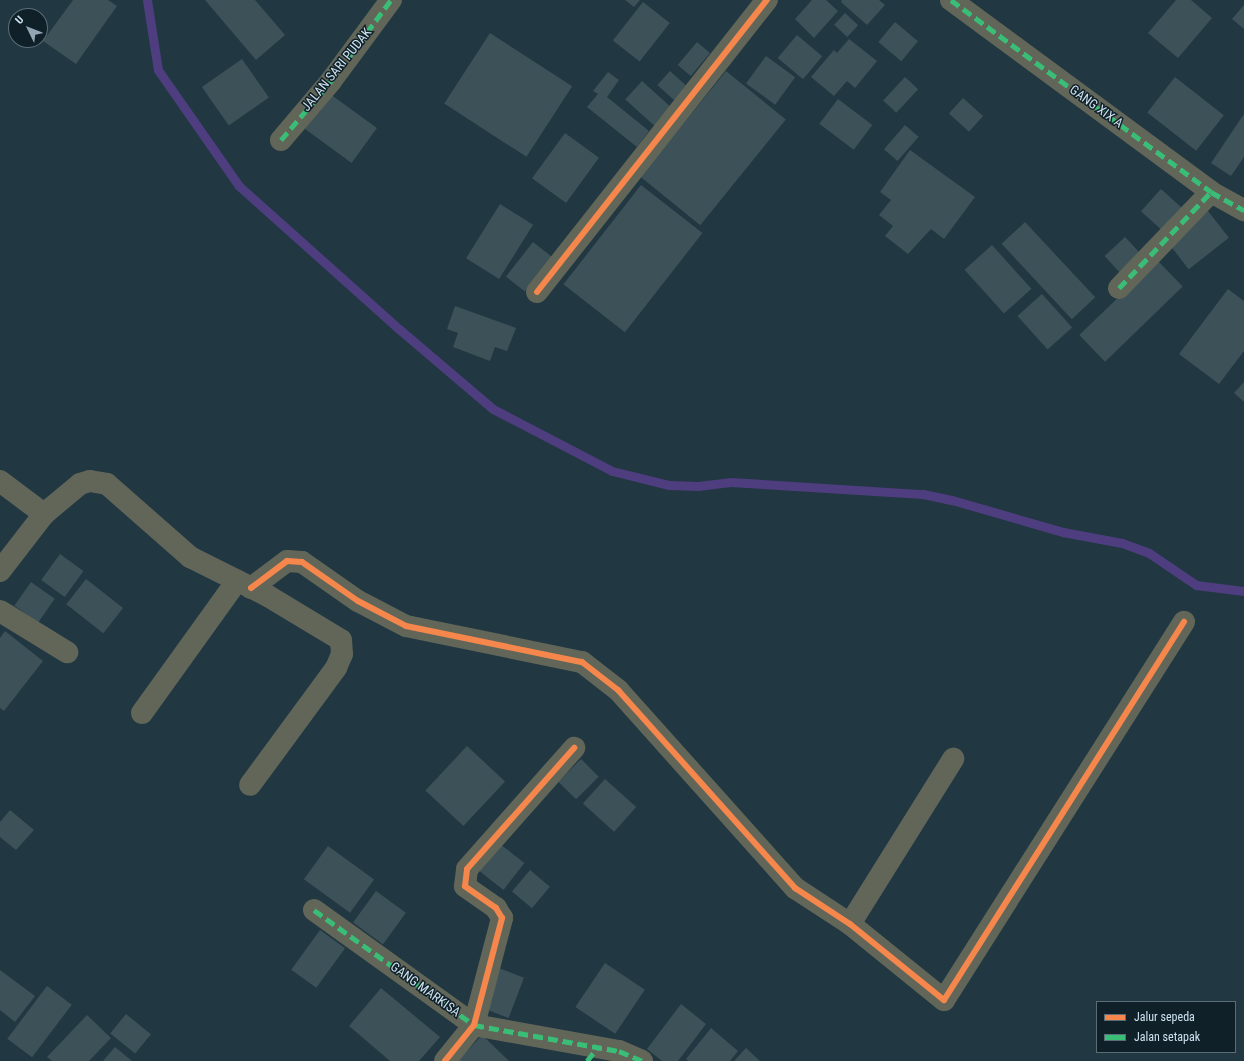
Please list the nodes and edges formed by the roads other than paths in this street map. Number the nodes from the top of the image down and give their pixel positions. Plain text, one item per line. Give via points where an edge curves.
1 (392, 0) edge
2 (767, 0) edge
3 (951, 0) edge
4 (281, 140) dead end
5 (1212, 192) junction
6 (1244, 210) edge
7 (1119, 288) dead end
8 (537, 292) dead end
9 (0, 481) edge
10 (44, 514) junction
11 (0, 571) edge
12 (244, 584) junction
13 (0, 611) edge
14 (1184, 622) dead end
15 (67, 652) dead end
16 (142, 713) dead end
17 (574, 748) dead end
18 (953, 759) dead end
19 (250, 785) dead end
20 (314, 910) dead end
21 (850, 924) junction
22 (474, 1025) junction
23 (592, 1054) edge
24 (445, 1061) edge
25 (642, 1061) edge

1 - 4 street, JALAN SARI PUDAK via 331,81
2 - 8 street
3 - 5 street, GANG XIX A
5 - 6 street, GANG XIX A
5 - 7 street
9 - 10 street
10 - 11 street
10 - 12 street via 80,484 90,481 107,484 190,557
12 - 16 street
12 - 19 street via 341,640 343,644 336,668
12 - 21 street via 287,561 302,562 358,601 406,626 582,662 618,690 794,888
13 - 15 street
14 - 21 street via 944,1000
17 - 22 street via 467,869 465,886 496,908 502,918
18 - 21 street
20 - 22 street, GANG MARKISA
22 - 23 street, GANG MARKISA
22 - 24 street
23 - 25 street, GANG MARKISA via 619,1051

